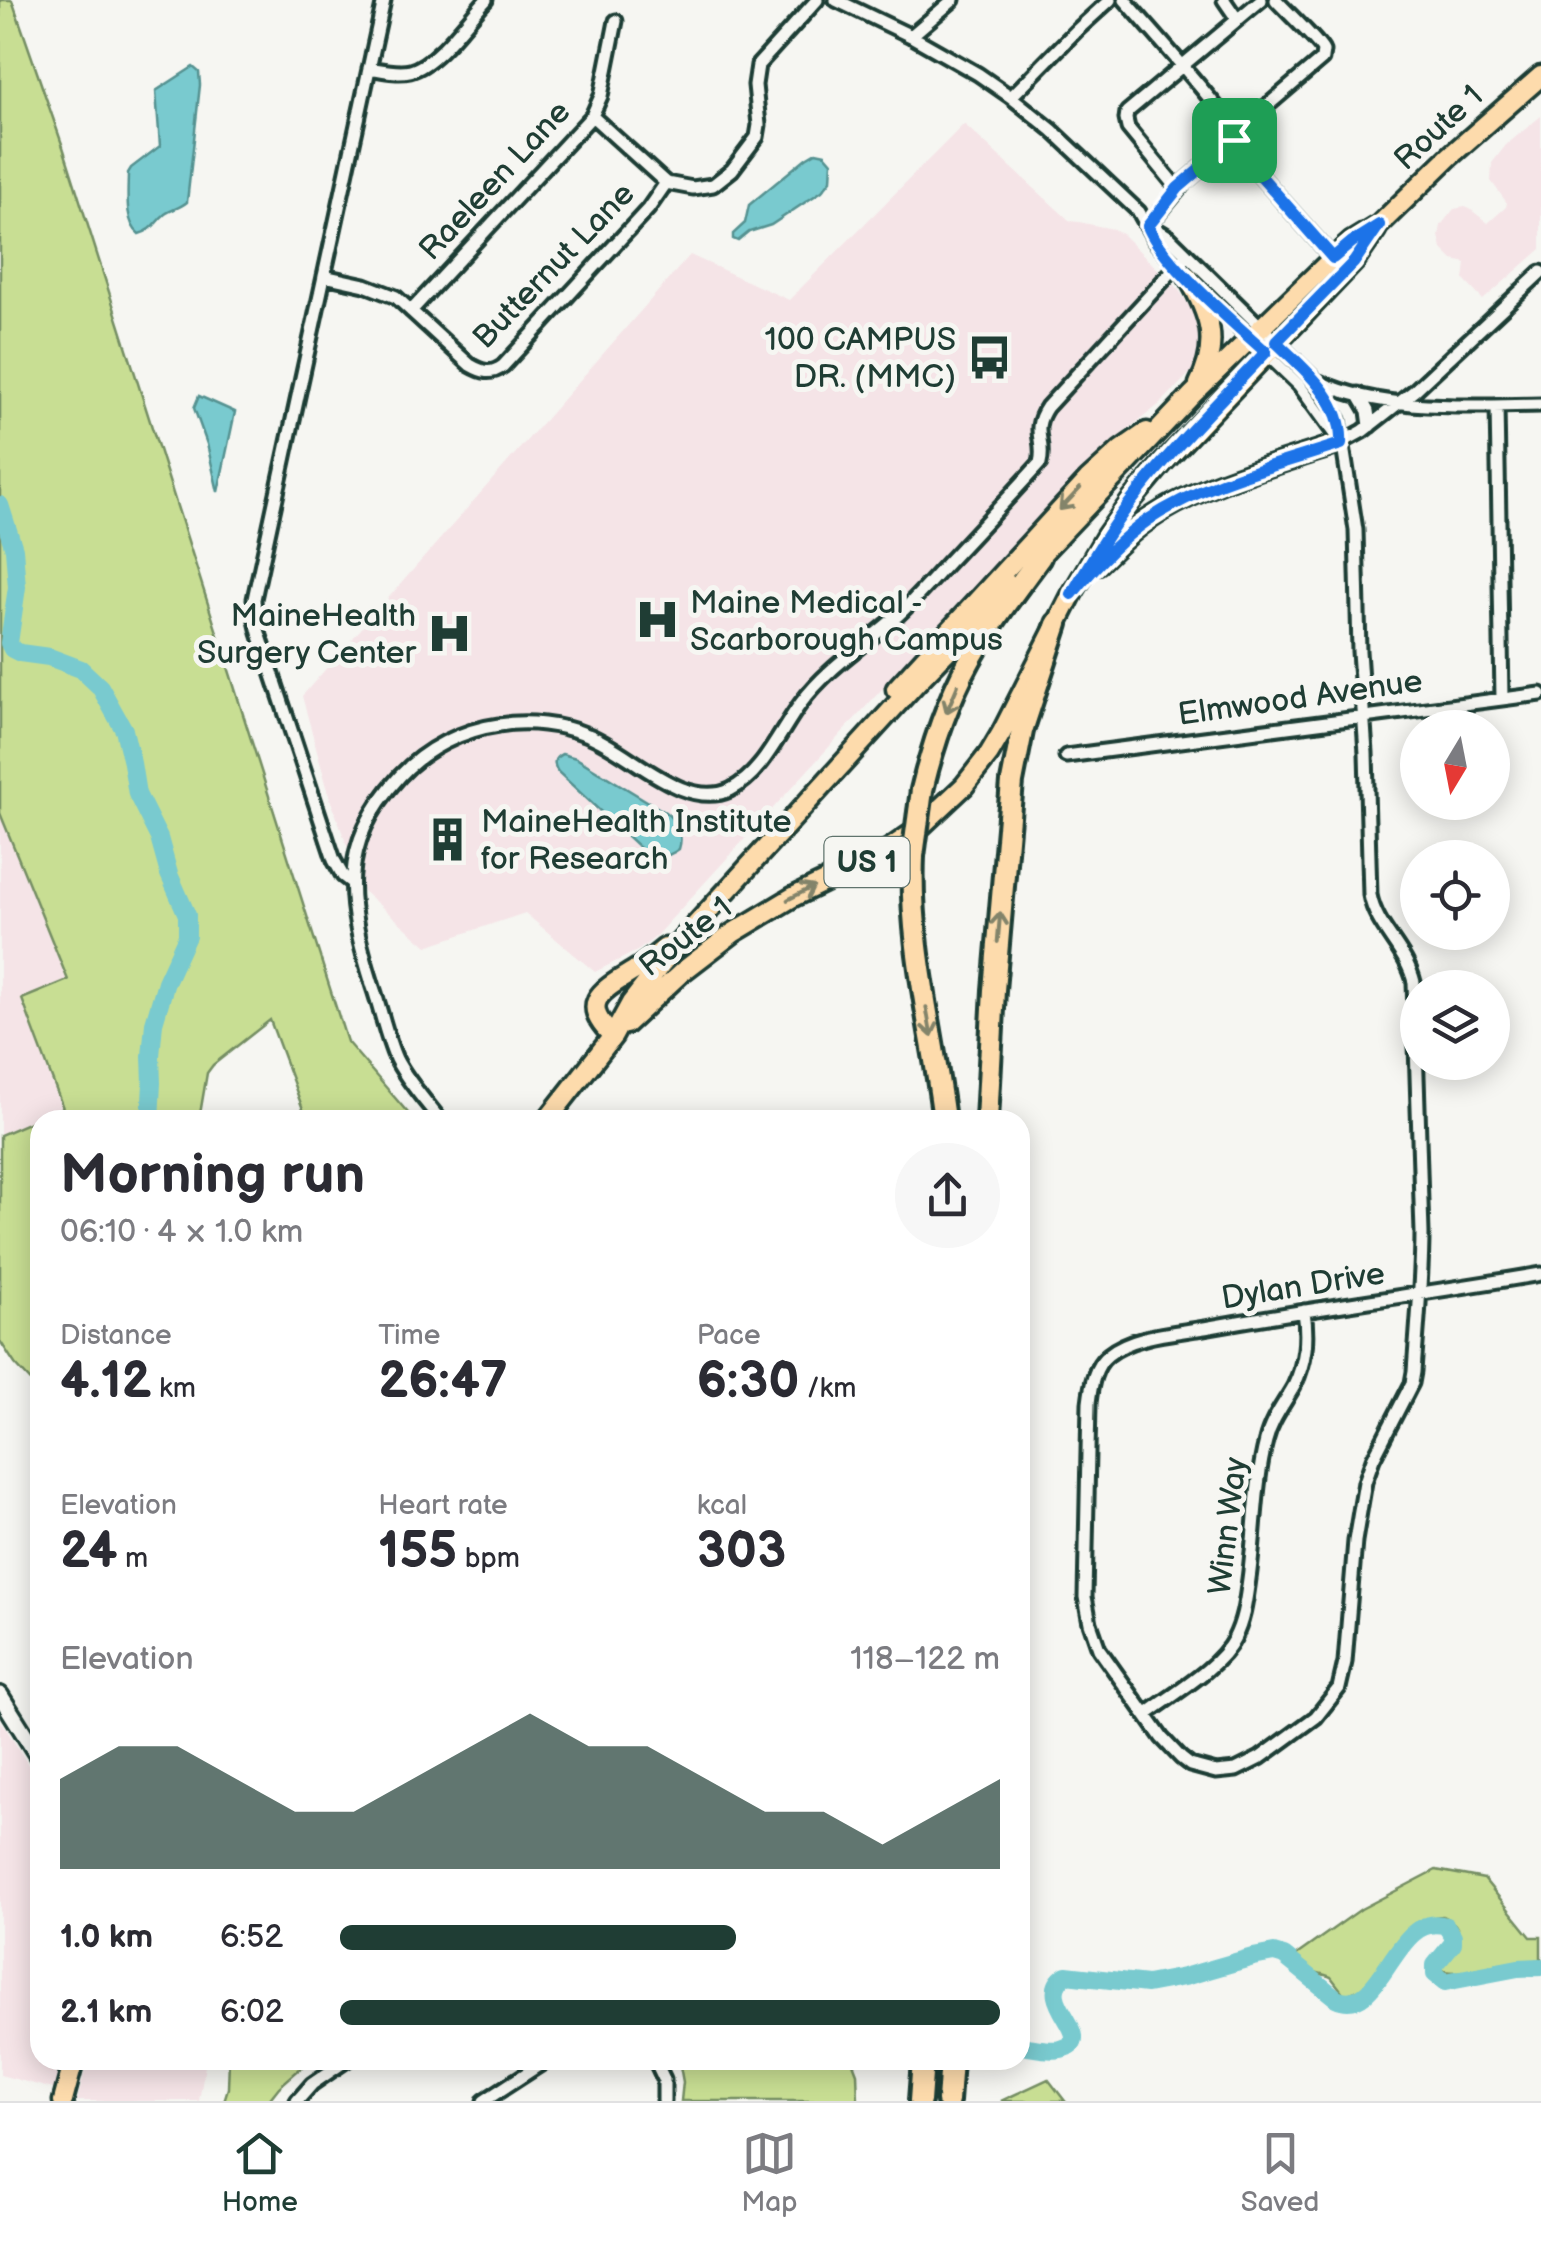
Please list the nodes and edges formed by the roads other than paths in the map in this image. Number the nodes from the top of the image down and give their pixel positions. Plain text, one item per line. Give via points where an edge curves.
1 (384, 0) edge
2 (486, 0) edge
3 (817, 0) edge
4 (836, 0) edge
5 (866, 0) edge
6 (953, 0) edge
7 (1110, 0) edge
8 (1125, 0) edge
9 (1224, 0) edge
10 (1260, 0) edge
11 (1276, 0) edge
12 (856, 10) junction
13 (1237, 19) junction
14 (616, 21) dead end
15 (911, 36) junction
16 (1182, 65) junction
17 (369, 68) junction
18 (1541, 76) edge
19 (1012, 97) junction
20 (592, 116) junction
21 (1234, 140) junction
22 (666, 183) junction
23 (1178, 188) junction
24 (1379, 225) junction
25 (1148, 226) junction
26 (1333, 258) junction
27 (1183, 266) junction
28 (1541, 272) edge
29 (324, 276) junction
30 (411, 311) junction
31 (1256, 333) junction
32 (1271, 347) junction
33 (1315, 380) junction
34 (1358, 394) junction
35 (1192, 395) junction
36 (1401, 402) junction
37 (1541, 405) edge
38 (1498, 406) junction
39 (1172, 416) junction
40 (1370, 426) junction
41 (1341, 444) junction
42 (1040, 557) junction
43 (1072, 594) junction
44 (1057, 624) junction
45 (1541, 694) edge
46 (1502, 698) junction
47 (1363, 716) junction
48 (1066, 756) dead end
49 (828, 780) junction
50 (352, 882) junction
51 (703, 916) junction
52 (613, 1036) junction
53 (432, 1110) edge
54 (555, 1110) edge
55 (942, 1110) edge
56 (987, 1110) edge
57 (1541, 1274) edge
58 (1419, 1295) junction
59 (1304, 1311) junction
60 (0, 1695) edge
61 (1147, 1714) junction
62 (30, 1743) edge
63 (71, 2070) edge
64 (332, 2070) edge
65 (532, 2070) edge
66 (660, 2070) edge
67 (922, 2070) edge
68 (950, 2070) edge
69 (63, 2101) edge
70 (297, 2101) edge
71 (484, 2101) edge
72 (664, 2101) edge
73 (920, 2101) edge
74 (948, 2101) edge

1 - 17 street
2 - 17 street via 423,66 401,72
3 - 22 street via 758,65 759,131 742,159 714,185
4 - 12 street
5 - 12 street
6 - 15 street
7 - 19 street
8 - 16 street
9 - 13 street
10 - 13 street
11 - 21 street via 1317,41 1323,56
12 - 15 street
13 - 16 street
14 - 20 street, Raeleen Lane
15 - 19 street
16 - 21 street via 1230,124
16 - 23 street via 1126,118
17 - 29 street
18 - 24 main road, Route 1 / US 1
19 - 25 street
20 - 22 street
20 - 30 street, Raeleen Lane
21 - 23 street
21 - 26 street
22 - 30 street, Butternut Lane via 498,370 470,365
23 - 25 street
24 - 26 main road, Route 1 / US 1
24 - 32 main road, Route 1 / US 1 via 1354,262
25 - 27 street via 1168,237
26 - 31 main road, Route 1 / US 1
27 - 31 street
27 - 31 street
27 - 35 main road via 1206,310 1211,337
27 - 50 street via 1044,411 1040,463 902,610 823,677 746,780 726,792 691,793 576,730 542,724 483,728 436,747 395,782 374,809
28 - 36 street
29 - 30 street, Butternut Lane via 396,297
29 - 50 street via 254,607 334,860
31 - 32 street
31 - 35 main road, Route 1 / US 1
32 - 33 street
32 - 41 street
32 - 43 main road, Route 1 / US 1 via 1132,501
33 - 34 street
33 - 41 street via 1335,411
34 - 36 street
34 - 40 street
35 - 39 main road, Route 1 / US 1
36 - 38 street
36 - 40 street
37 - 38 street
38 - 46 street
39 - 42 main road, Route 1 / US 1
39 -> 49 main road via 1121,450 1052,518 912,670
40 - 41 street
41 - 43 main road via 1161,512 1114,548
41 - 47 street via 1356,530
42 - 49 main road, Route 1 / US 1
42 -> 55 highway, bridge via 960,678 922,790 912,910
43 - 44 main road, Route 1 / US 1
52 -> 44 main road, Route 1 / US 1 via 733,933 882,854 950,801 989,754
56 -> 44 highway via 1012,782
45 - 46 street, Elmwood Avenue
46 - 47 street, Elmwood Avenue
47 - 48 street, Elmwood Avenue
47 - 58 street via 1371,901 1414,982
49 - 51 main road, Route 1 / US 1
50 - 53 street via 357,931 393,1051
51 - 52 main road, Route 1 / US 1 via 644,984
51 - 52 main road via 601,992 595,1013
52 - 54 main road, Route 1 / US 1
57 - 58 street
58 - 59 street, Dylan Drive
58 - 61 street, Dylan Drive via 1412,1383 1373,1459 1360,1505 1345,1662 1334,1694 1316,1717 1260,1758 1228,1772 1180,1758
59 - 61 street, Winn Way via 1302,1365 1264,1449 1239,1628 1211,1666
59 - 61 street, Dylan Drive via 1142,1340 1108,1355 1096,1371 1087,1448 1086,1597 1095,1640
60 - 62 street
63 - 69 main road
64 - 70 street
65 - 71 street
66 - 72 street
67 - 73 highway
68 - 74 highway

